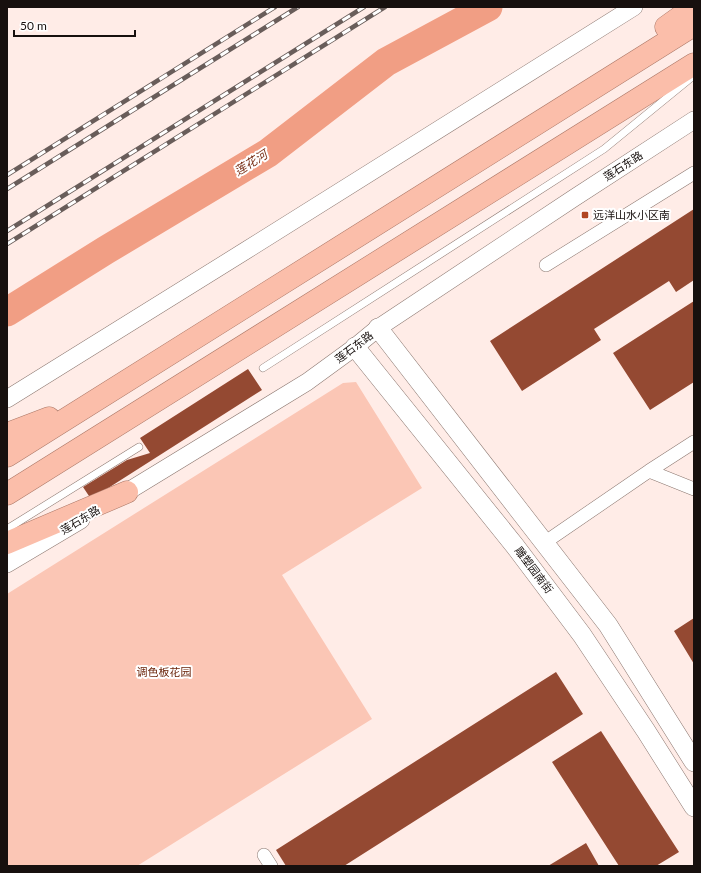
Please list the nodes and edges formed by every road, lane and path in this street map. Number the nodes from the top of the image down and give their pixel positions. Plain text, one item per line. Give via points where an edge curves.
1 (634, 7) edge
2 (694, 7) edge
3 (694, 25) edge
4 (694, 64) edge
5 (694, 75) edge
6 (694, 120) edge
7 (504, 144) junction
8 (694, 173) edge
9 (546, 265) dead end
10 (378, 328) junction
11 (355, 347) junction
12 (263, 368) dead end
13 (7, 399) edge
14 (95, 400) junction
15 (7, 434) edge
16 (694, 442) edge
17 (139, 447) dead end
18 (7, 456) edge
19 (649, 471) junction
20 (694, 489) edge
21 (127, 492) junction
22 (7, 494) edge
23 (7, 529) edge
24 (7, 543) edge
25 (544, 543) junction
26 (7, 564) edge
27 (694, 762) edge
28 (694, 807) edge

1 - 13 street
2 - 7 highway
3 - 7 highway
4 - 22 highway
5 - 12 lane via 604,149
6 - 10 street, 莲石东路
7 - 14 highway
8 - 9 street
10 - 11 street, 莲石东路
10 - 25 main road
11 - 21 street, 莲石东路 via 306,382
11 - 28 main road, 雕塑园南街 via 578,628
14 - 15 highway
14 - 18 highway
16 - 19 street
17 - 23 lane
19 - 20 street
19 - 25 street
21 - 24 highway
21 - 26 street, 莲石东路
25 - 27 main road via 608,625

